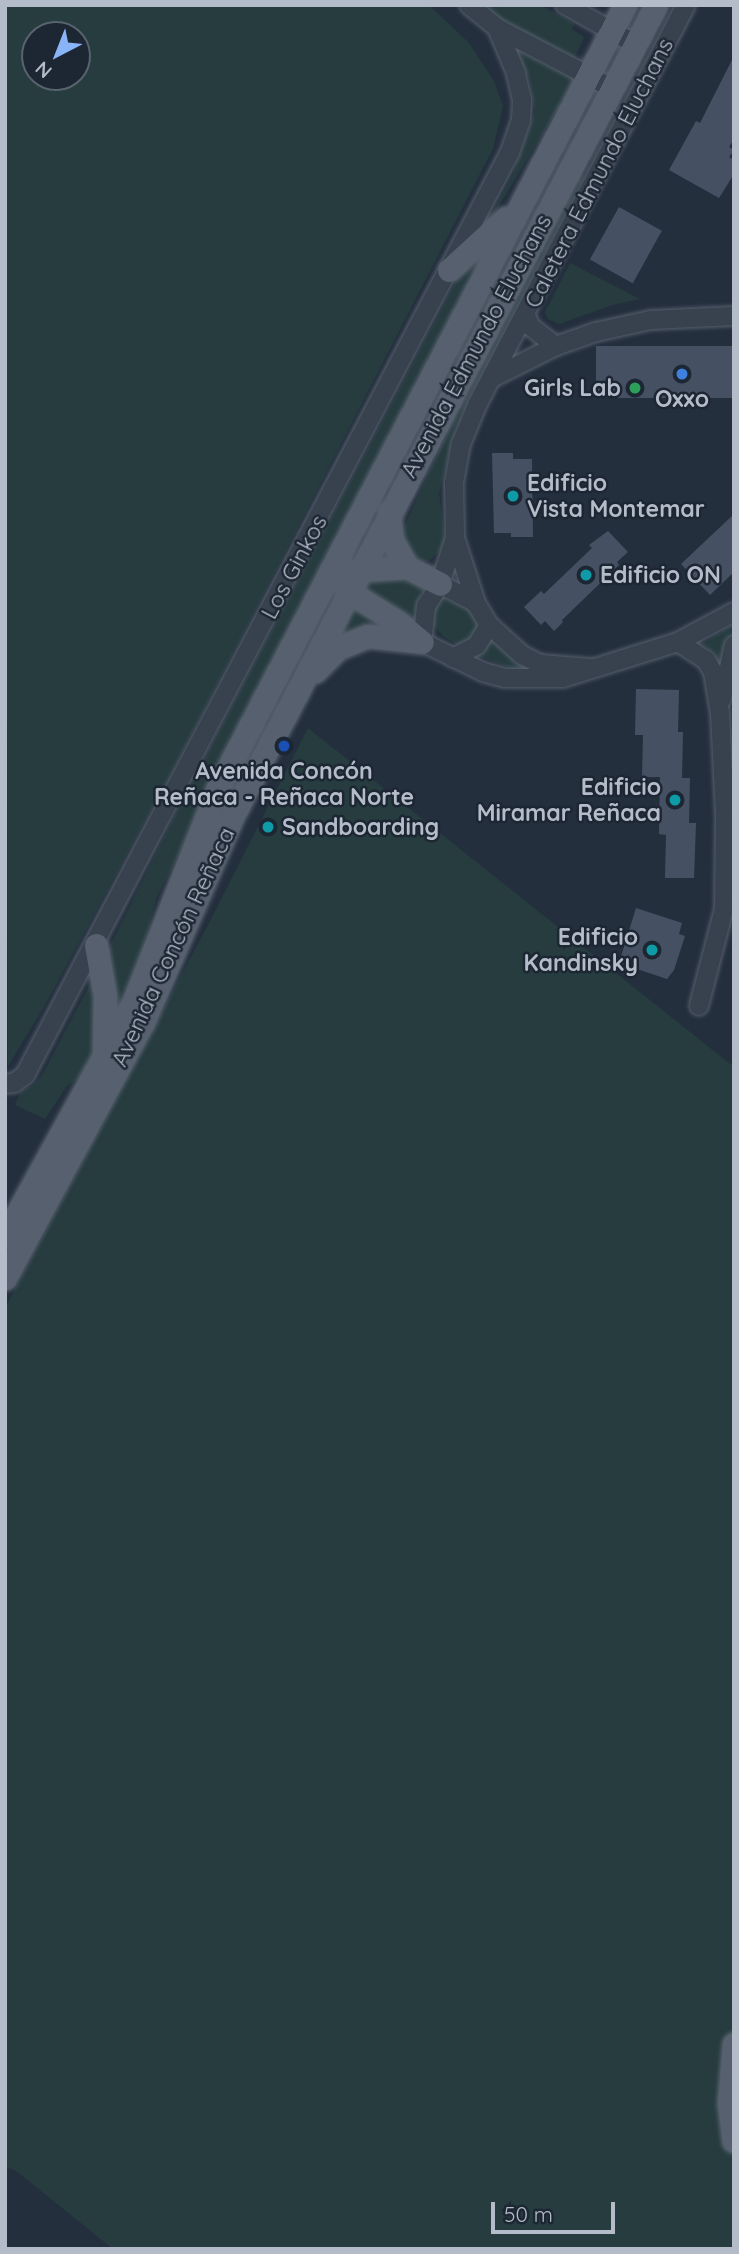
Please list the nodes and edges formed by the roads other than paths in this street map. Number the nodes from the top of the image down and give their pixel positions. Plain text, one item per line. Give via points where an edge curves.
1 (469, 5) edge
2 (565, 5) edge
3 (625, 5) edge
4 (656, 5) edge
5 (686, 5) edge
6 (497, 28) junction
7 (611, 30) junction
8 (635, 44) junction
9 (587, 75) junction
10 (612, 88) junction
11 (521, 203) junction
12 (449, 270) junction
13 (526, 315) junction
14 (734, 316) edge
15 (556, 346) junction
16 (492, 378) junction
17 (389, 512) junction
18 (455, 538) junction
19 (407, 567) junction
20 (329, 570) junction
21 (353, 581) junction
22 (440, 584) junction
23 (476, 603) junction
24 (734, 612) edge
25 (489, 625) junction
26 (422, 642) junction
27 (678, 642) junction
28 (734, 645) edge
29 (453, 658) junction
30 (590, 668) junction
31 (278, 673) joint
32 (298, 688) junction
33 (720, 713) junction
34 (96, 945) junction
35 (699, 1006) dead end
36 (104, 1059) junction
37 (5, 1084) edge
38 (5, 1236) edge
39 (5, 1278) edge
40 (734, 2044) edge
41 (734, 2141) edge

1 - 6 street
2 - 7 street
3 - 7 main road, Avenida Edmundo Eluchans
4 - 8 main road, Avenida Edmundo Eluchans
5 - 13 street, Caletera Edmundo Eluchans
6 - 9 street
6 - 12 street, Los Ginkos via 521,90 521,120 510,152
7 - 8 street
7 - 9 main road, Avenida Edmundo Eluchans
8 - 10 main road, Avenida Edmundo Eluchans
9 - 10 street
9 - 11 main road, Avenida Edmundo Eluchans
10 - 17 main road, Avenida Edmundo Eluchans
11 - 12 main road
11 - 20 main road, Avenida Edmundo Eluchans
12 - 34 street, Los Ginkos
13 - 15 street via 530,326
13 - 16 street, Caletera Edmundo Eluchans
14 - 15 street via 651,320
15 - 16 street
16 - 18 street, Caletera Edmundo Eluchans via 461,444 454,482
17 - 19 main road via 392,540
17 - 21 main road, Avenida Edmundo Eluchans
18 - 22 street
18 - 23 street
19 - 21 main road
19 - 22 main road
20 - 21 main road
20 - 31 main road, Avenida Edmundo Eluchans
21 - 26 main road
21 - 32 main road, Avenida Edmundo Eluchans
22 - 23 street
22 - 26 street via 426,606
23 - 25 street
24 - 27 street
25 - 29 street via 477,645
25 - 30 street via 522,655 540,663
26 - 29 street
26 - 32 main road via 380,635 349,643
27 - 30 street
27 - 33 street via 706,660
28 - 33 street
29 - 30 street via 505,678 563,678
31 - 36 main road, Avenida Concón Reñaca via 217,790 159,942
32 - 39 main road, Avenida Concón Reñaca via 232,817 143,1023
33 - 35 street via 724,909
34 - 36 main road via 105,996
34 - 37 street, Los Ginkos via 26,1075
36 - 38 main road, Avenida Concón Reñaca
40 - 41 main road via 729,2103

